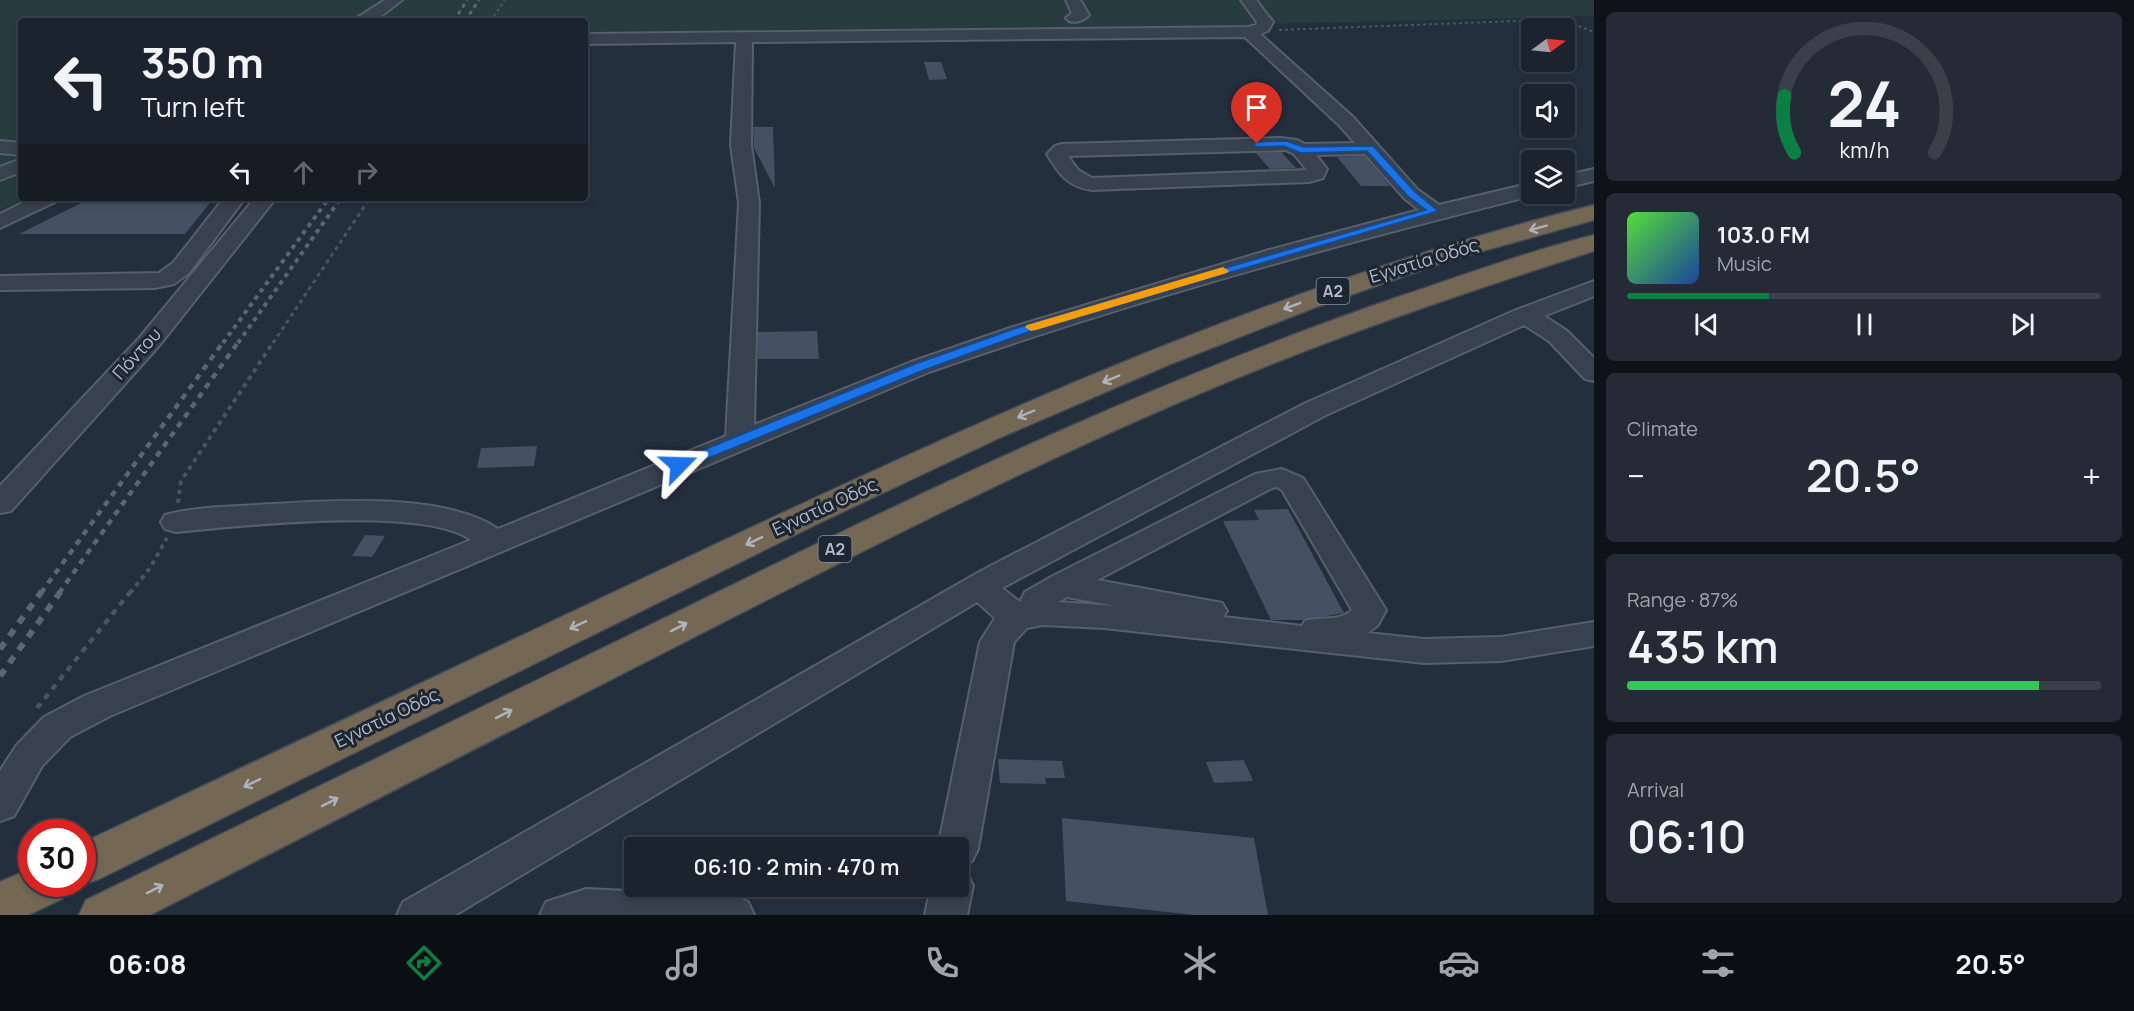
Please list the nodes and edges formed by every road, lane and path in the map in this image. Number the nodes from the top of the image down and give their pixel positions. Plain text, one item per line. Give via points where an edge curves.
1 (395, 0) edge
2 (505, 0) edge
3 (1073, 0) edge
4 (1248, 0) edge
5 (370, 18) edge
6 (492, 18) edge
7 (1074, 18) dead end
8 (1253, 31) junction
9 (1594, 32) edge
10 (744, 38) junction
11 (588, 39) edge
12 (0, 147) edge
13 (1370, 148) junction
14 (18, 149) edge
15 (1301, 150) junction
16 (18, 166) edge
17 (0, 174) edge
18 (1594, 175) edge
19 (1575, 179) edge
20 (1521, 191) edge
21 (42, 201) edge
22 (233, 201) edge
23 (264, 201) edge
24 (368, 201) edge
25 (1433, 211) junction
26 (1594, 212) edge
27 (0, 222) edge
28 (1594, 243) edge
29 (0, 282) edge
30 (1594, 288) edge
31 (1526, 315) junction
32 (1594, 372) edge
33 (740, 440) junction
34 (0, 504) edge
35 (176, 522) junction
36 (494, 541) junction
37 (1062, 585) junction
38 (979, 586) junction
39 (1024, 616) junction
40 (1594, 634) edge
41 (29, 716) dead end
42 (0, 805) edge
43 (960, 837) edge
44 (96, 858) edge
45 (18, 897) edge
46 (950, 897) edge
47 (0, 905) edge
48 (103, 915) edge
49 (418, 915) edge
50 (561, 915) edge
51 (732, 915) edge
52 (946, 915) edge

1 - 5 street
2 - 6 path
3 - 7 street via 1081,15
4 - 8 street via 1265,22
8 - 9 path via 1552,21
8 - 10 street
8 - 13 street
10 - 11 street
10 - 33 street via 741,145 749,203
12 - 14 street
13 - 15 street
13 - 25 street via 1411,194
15 - 15 street via 1317,169 1316,174 1092,184 1072,178 1058,154 1068,150 1281,144
16 - 17 street
18 - 19 street
20 - 25 street
21 - 27 street
22 - 29 street via 181,268 166,279
23 - 34 street, Πόντου via 149,342
24 - 35 path via 181,481
25 - 33 street via 1021,331
26 -> 44 highway, Εγνατία Οδός / Α2 via 1441,254 1306,301 988,431
48 -> 28 highway, Εγνατία Οδός / Α2 via 832,550 1096,426 1348,324 1484,276
30 - 31 street
31 - 32 street via 1558,336
31 - 38 street via 1316,409
33 - 36 street
35 - 36 street via 319,512 381,512 479,526
35 - 41 path via 150,568
36 - 42 street via 97,706 57,727 29,756
37 - 37 street via 1276,477 1293,484 1369,610 1360,624 1324,631
37 - 39 street via 1037,600
38 - 39 street
38 - 49 street
39 - 40 street via 1104,616 1424,651 1501,649
39 - 43 street via 1005,628 997,642
45 - 47 highway
46 - 52 street
50 - 51 street via 586,907

